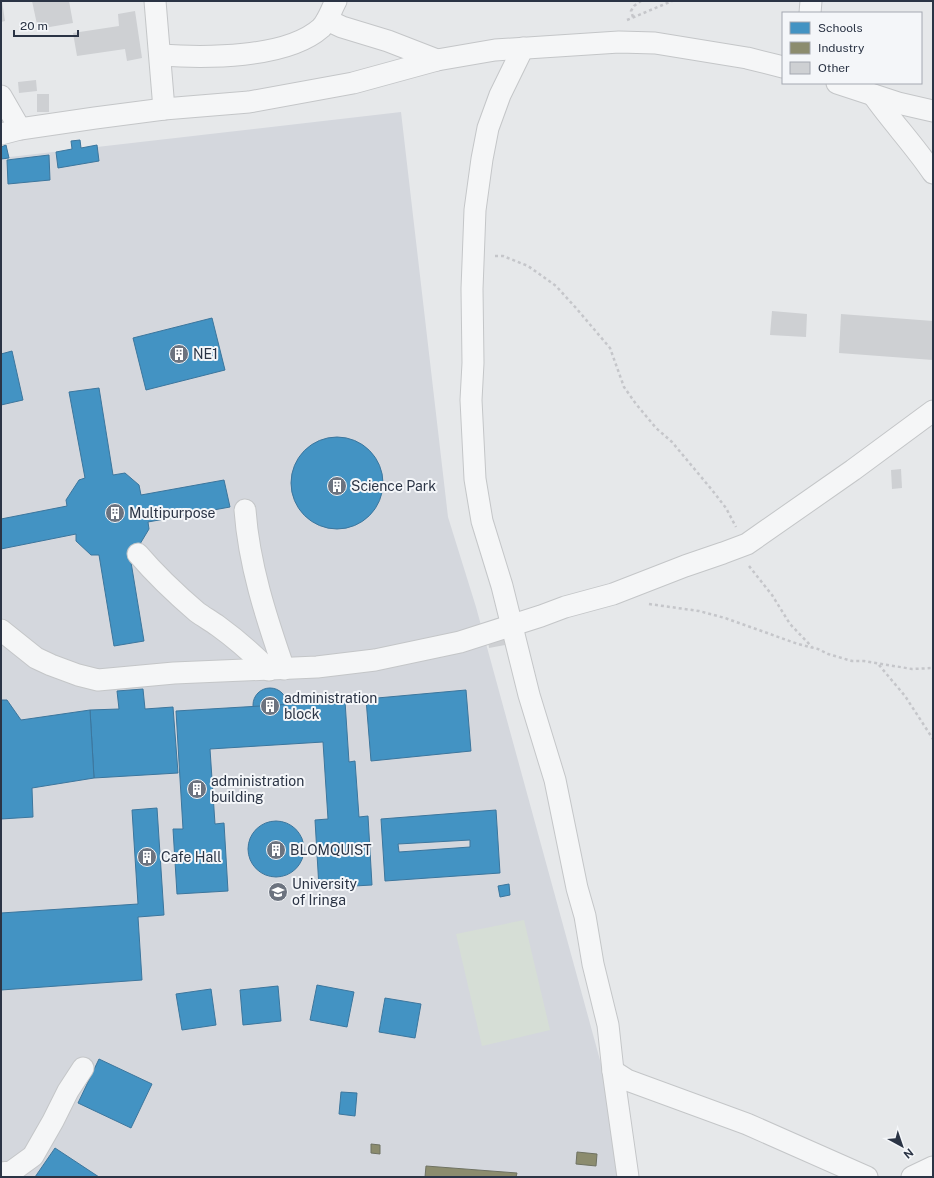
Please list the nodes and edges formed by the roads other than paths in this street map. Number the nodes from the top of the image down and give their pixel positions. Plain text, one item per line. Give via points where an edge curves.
1 (155, 1) edge
2 (336, 1) edge
3 (811, 1) edge
4 (810, 12) edge
5 (327, 20) junction
6 (523, 48) junction
7 (160, 55) junction
8 (437, 60) junction
9 (782, 67) edge
10 (840, 84) edge
11 (873, 95) junction
12 (1, 96) edge
13 (164, 109) junction
14 (933, 111) edge
15 (11, 132) edge
16 (933, 173) edge
17 (933, 411) edge
18 (245, 510) dead end
19 (138, 554) dead end
20 (511, 625) junction
21 (1, 630) edge
22 (277, 669) junction
23 (83, 1068) dead end
24 (613, 1071) junction
25 (933, 1167) edge
26 (1, 1173) edge
27 (628, 1177) edge
28 (867, 1177) edge
29 (912, 1177) edge

1 - 7 street
2 - 5 street
3 - 4 street
5 - 7 street via 322,27 305,39 282,47 241,55
5 - 8 street
6 - 8 street
6 - 9 street via 619,42 655,43 747,58
6 - 20 street via 500,95 488,128 475,210 472,289 471,400 475,479 482,521
7 - 13 street
8 - 13 street via 353,83 249,102
10 - 11 street
11 - 14 street
11 - 16 street
12 - 15 street
13 - 15 street
17 - 20 street via 741,547 613,594
18 - 22 street via 247,536 272,633
19 - 22 street via 177,595
20 - 22 street via 460,642 375,660
20 - 24 street via 555,780 608,1025
21 - 22 street via 36,658 98,680 174,673
23 - 26 street via 32,1156 11,1172
24 - 27 street
24 - 28 street via 627,1080 746,1124
25 - 29 street

